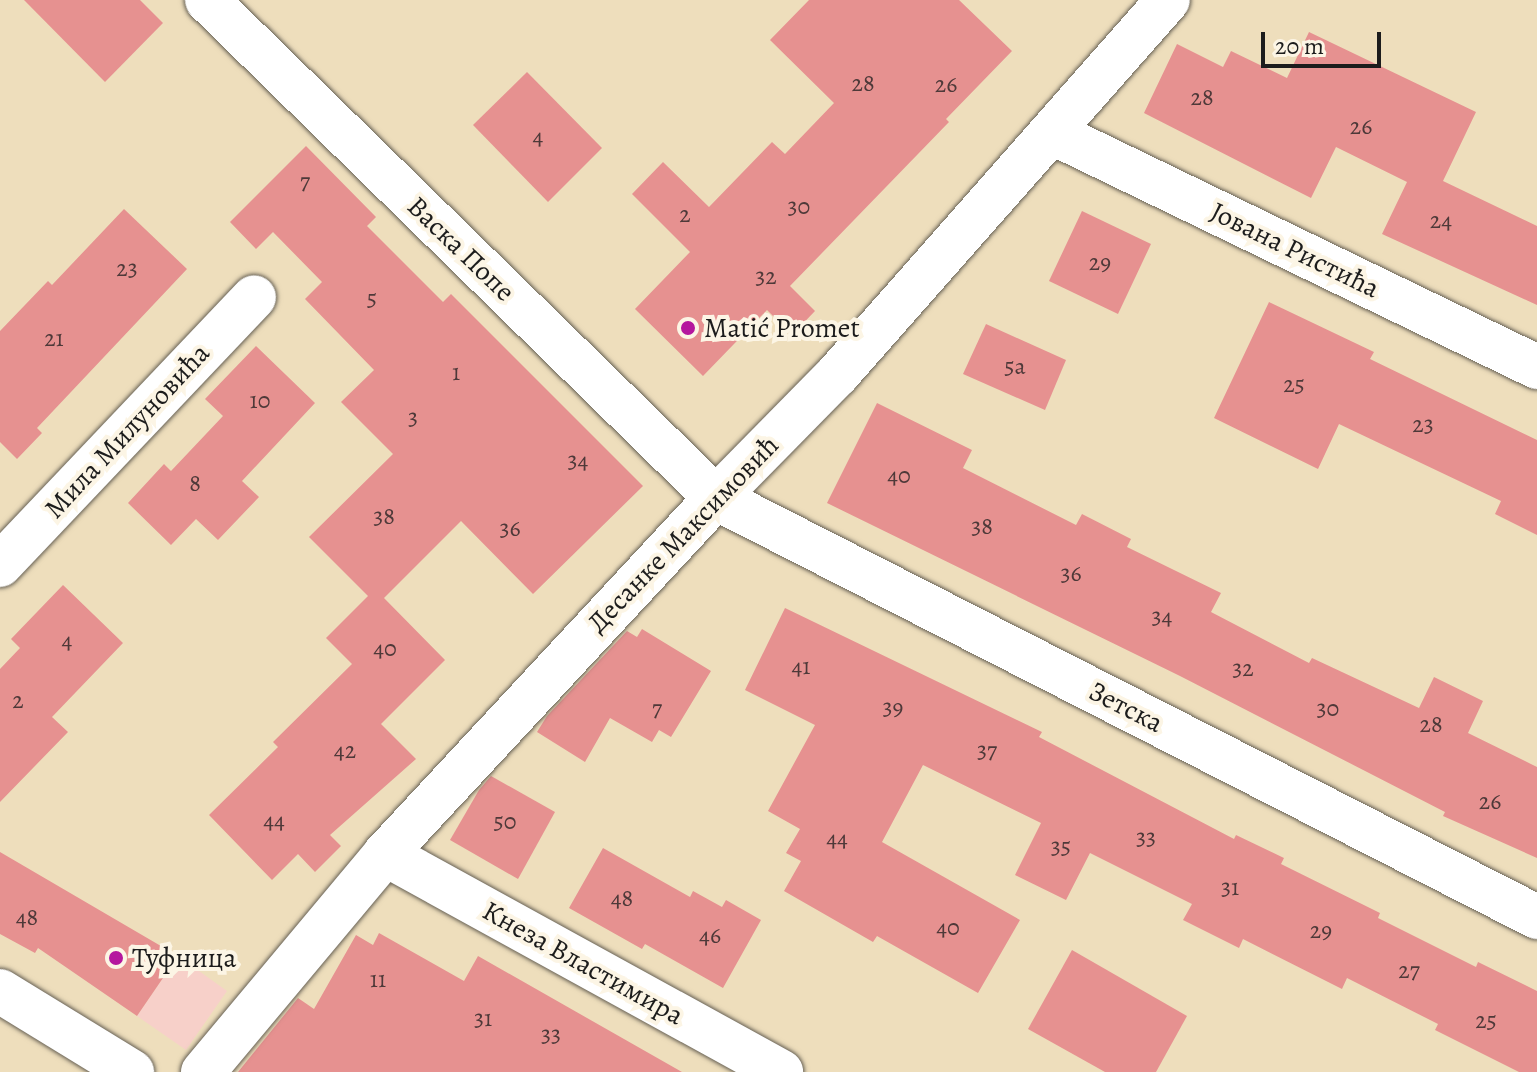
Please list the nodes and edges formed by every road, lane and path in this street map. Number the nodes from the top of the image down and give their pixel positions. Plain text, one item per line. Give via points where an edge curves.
1 (207, 0) edge
2 (1168, 0) edge
3 (1053, 133) junction
4 (254, 297) dead end
5 (1537, 367) edge
6 (716, 498) junction
7 (0, 565) edge
8 (385, 854) junction
9 (1537, 917) edge
10 (0, 991) edge
11 (132, 1072) edge
12 (203, 1072) edge
13 (781, 1072) edge

1 - 6 street, Васка Попе
2 - 3 street, Десанке Максимовић
3 - 5 street, Јована Ристића
3 - 6 street, Десанке Максимовић via 837,375
4 - 7 street, Мила Милуновића
6 - 8 street, Десанке Максимовић
6 - 9 street, Зетска
8 - 12 street, Десанке Максимовић
8 - 13 street, Кнеза Властимира
10 - 11 street

